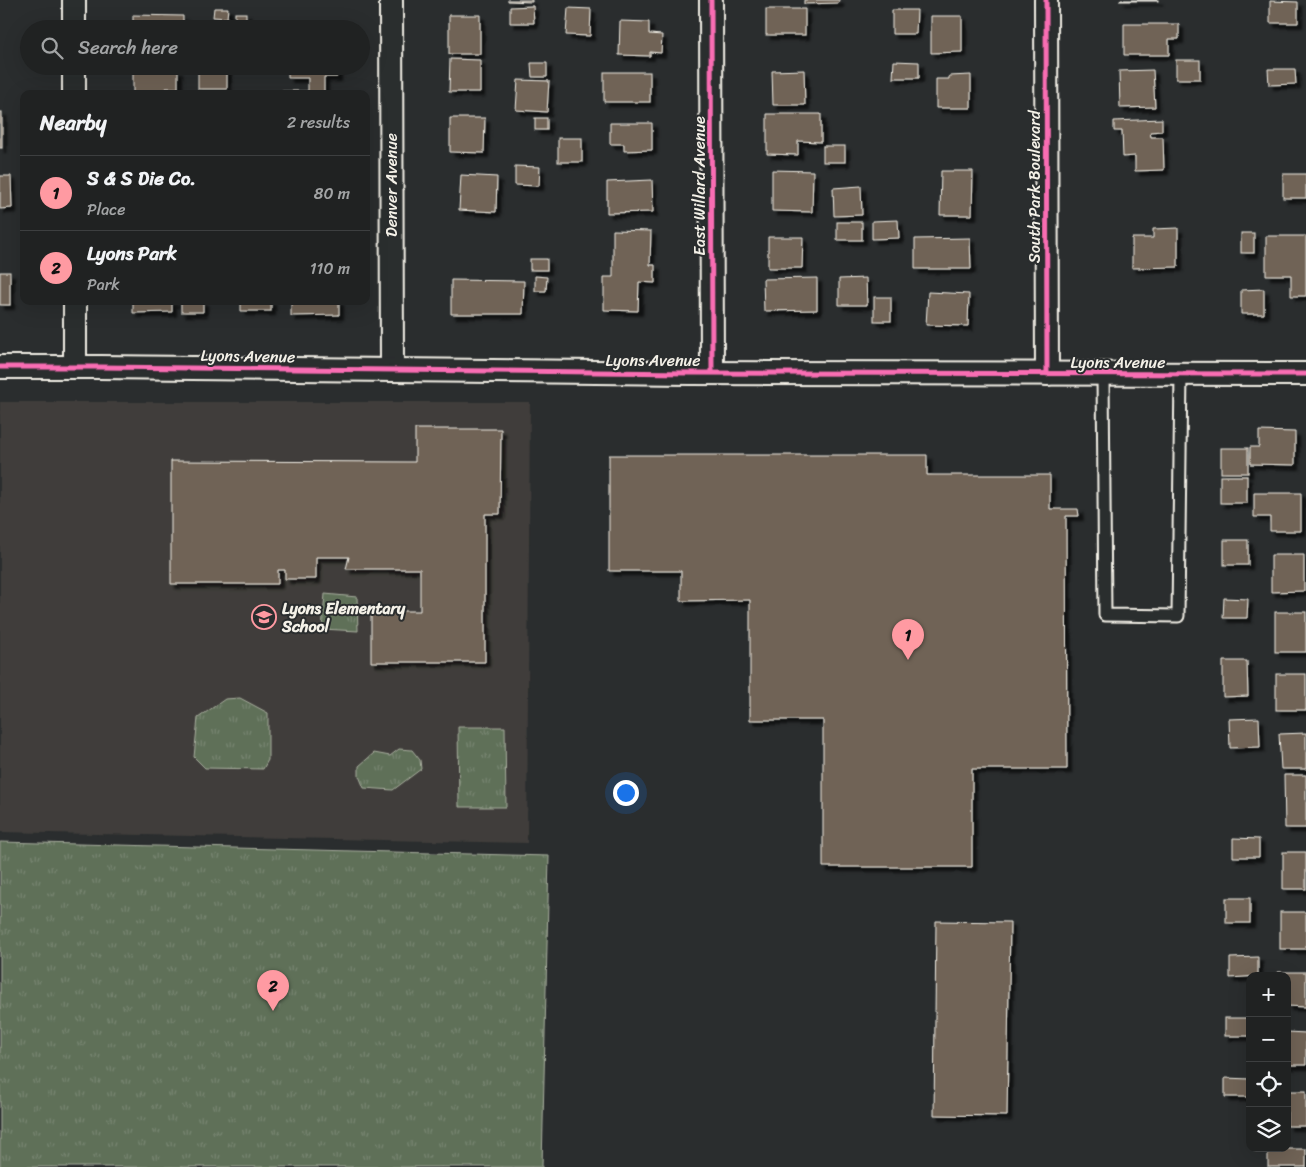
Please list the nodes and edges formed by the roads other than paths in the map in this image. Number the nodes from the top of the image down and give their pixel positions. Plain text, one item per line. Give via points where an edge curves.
1 (74, 0) edge
2 (391, 0) edge
3 (711, 0) edge
4 (1046, 0) edge
5 (74, 20) edge
6 (74, 75) edge
7 (74, 90) edge
8 (75, 305) edge
9 (0, 367) edge
10 (75, 367) junction
11 (392, 370) junction
12 (712, 372) junction
13 (1046, 374) junction
14 (1181, 374) junction
15 (1306, 374) edge
16 (1103, 375) junction

1 - 5 street
2 - 11 street, Denver Avenue
3 - 12 street, East Willard Avenue
4 - 13 street, South Park Boulevard
6 - 7 street
8 - 10 street
9 - 10 street, Lyons Avenue
10 - 11 street, Lyons Avenue
11 - 12 street, Lyons Avenue
12 - 13 street, Lyons Avenue
13 - 16 street, Lyons Avenue
14 - 15 street, Lyons Avenue
14 - 16 street, Lyons Avenue
14 - 16 lane via 1178,616 1105,615

